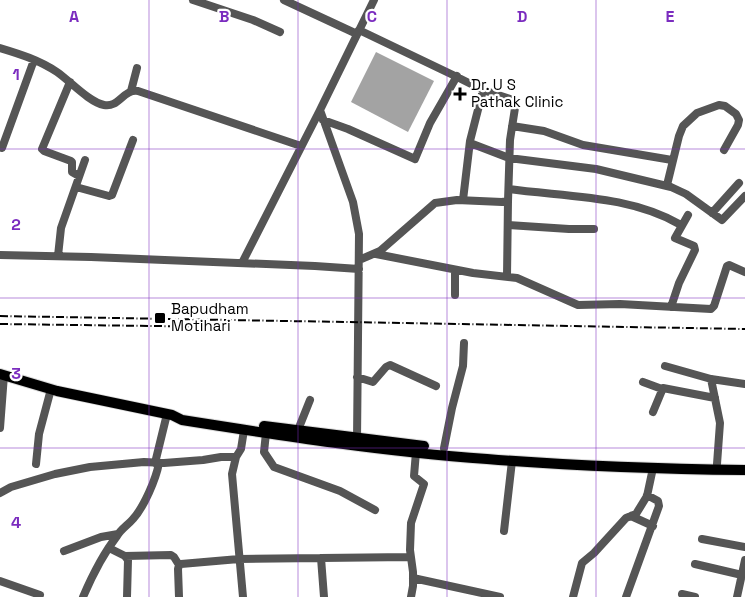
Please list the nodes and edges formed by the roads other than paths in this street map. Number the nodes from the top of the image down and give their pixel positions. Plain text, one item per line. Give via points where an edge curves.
1 (193, 0) edge
2 (284, 0) edge
3 (374, 0) edge
4 (280, 32) dead end
5 (358, 32) junction
6 (0, 48) edge
7 (34, 60) junction
8 (137, 68) dead end
9 (457, 76) junction
10 (70, 82) junction
11 (131, 90) junction
12 (483, 90) junction
13 (320, 110) junction
14 (323, 120) junction
15 (512, 126) junction
16 (133, 140) dead end
17 (470, 143) junction
18 (301, 146) junction
19 (2, 148) dead end
20 (724, 150) dead end
21 (509, 158) junction
22 (85, 160) dead end
23 (672, 160) junction
24 (79, 176) junction
25 (739, 183) dead end
26 (667, 185) junction
27 (76, 187) junction
28 (509, 189) junction
29 (745, 196) edge
30 (463, 200) junction
31 (508, 201) junction
32 (712, 213) junction
33 (688, 215) dead end
34 (508, 225) junction
35 (681, 225) junction
36 (594, 229) dead end
37 (376, 254) junction
38 (0, 255) edge
39 (58, 256) junction
40 (359, 260) junction
41 (242, 263) junction
42 (359, 269) junction
43 (455, 270) junction
44 (745, 272) edge
45 (506, 276) junction
46 (454, 295) dead end
47 (671, 307) junction
48 (464, 343) dead end
49 (665, 366) dead end
50 (2, 375) edge
51 (356, 377) junction
52 (711, 379) junction
53 (643, 382) dead end
54 (745, 384) edge
55 (436, 386) dead end
56 (50, 389) junction
57 (662, 389) junction
58 (715, 398) junction
59 (310, 400) dead end
60 (653, 412) dead end
61 (169, 415) junction
62 (0, 428) edge
63 (244, 430) junction
64 (298, 430) junction
65 (266, 433) junction
66 (357, 441) junction
67 (444, 448) junction
68 (416, 452) junction
69 (236, 458) junction
70 (512, 461) junction
71 (157, 463) junction
72 (36, 464) dead end
73 (717, 464) junction
74 (745, 465) edge
75 (653, 468) junction
76 (745, 470) edge
77 (0, 493) edge
78 (647, 495) junction
79 (375, 510) dead end
80 (631, 516) junction
81 (653, 526) junction
82 (504, 531) dead end
83 (118, 534) junction
84 (702, 539) dead end
85 (745, 547) edge
86 (109, 548) junction
87 (64, 551) dead end
88 (125, 556) junction
89 (410, 557) junction
90 (321, 558) junction
91 (239, 559) junction
92 (745, 563) edge
93 (695, 564) dead end
94 (179, 565) junction
95 (742, 575) junction
96 (413, 578) junction
97 (0, 581) edge
98 (682, 594) dead end
99 (740, 594) edge
100 (40, 595) dead end
101 (83, 597) edge
102 (127, 597) edge
103 (179, 597) edge
104 (243, 597) edge
105 (324, 597) edge
106 (411, 597) edge
107 (500, 597) edge
108 (573, 597) edge
109 (626, 597) edge
110 (695, 597) edge

1 - 4 street
2 - 5 street
3 - 5 street
5 - 9 street
5 - 13 street
6 - 7 street
7 - 10 street
7 - 19 street
8 - 11 street
9 - 12 street
9 - 14 street via 430,123 415,159
10 - 11 street via 104,105 115,103
10 - 24 street via 42,149 72,161 72,171
11 - 18 street
12 - 15 street via 512,102 515,108
12 - 17 street
13 - 14 street
13 - 18 street
14 - 40 street via 353,202 359,234
15 - 21 street
15 - 23 street via 544,131 583,145
16 - 27 street via 112,195
17 - 21 street
17 - 30 street
18 - 41 street
20 - 23 street via 739,120 736,114 719,105 697,113 683,126
21 - 26 street via 596,168
21 - 28 street
22 - 24 street
23 - 26 street
24 - 27 street
25 - 32 street
26 - 32 street
27 - 39 street via 61,228
28 - 31 street
28 - 35 street via 625,204 653,211
29 - 32 street via 722,220
30 - 31 street
30 - 37 street via 430,206
31 - 34 street
33 - 35 street
34 - 36 street
34 - 45 street
35 - 47 street via 675,238 696,250
37 - 40 street
37 - 43 street
38 - 39 street
39 - 41 street
40 - 42 street
41 - 42 street
42 - 51 street
43 - 45 street
43 - 46 street
44 - 47 street via 727,266 712,308
45 - 47 street via 526,281 578,305
48 - 67 street via 463,366
49 - 52 street
50 - 56 main road
50 - 62 street
51 - 55 street via 373,382 390,365
51 - 66 street
52 - 54 street
52 - 58 street
53 - 57 street
56 - 61 main road
56 - 72 street via 39,434
57 - 58 street
57 - 60 street
58 - 73 street via 720,423
59 - 64 street
61 - 63 main road
61 - 64 main road via 183,414
61 - 71 street
63 - 65 main road
63 - 69 street
64 - 66 main road
65 - 66 main road
65 - 79 street via 264,452 274,468 340,491
66 - 67 main road
66 - 68 main road
67 - 73 main road via 584,459
68 - 70 main road
68 - 89 street via 414,476 424,484 411,523
69 - 71 street
69 - 91 street via 232,474
70 - 75 main road
70 - 82 street
71 - 77 street via 90,467 11,487
71 - 83 street via 158,470 140,510
73 - 74 main road
75 - 76 main road
75 - 78 street
78 - 80 street via 636,514
78 - 81 street via 659,503
80 - 81 street
80 - 108 street via 582,563
81 - 109 street
83 - 86 street
83 - 87 street
84 - 85 street
86 - 88 street
86 - 101 street
88 - 94 street via 171,555
88 - 102 street via 128,562
89 - 90 street
89 - 96 street
90 - 91 street
90 - 105 street
91 - 94 street
91 - 104 street
92 - 95 street
93 - 95 street
94 - 103 street
95 - 99 street
96 - 106 street
96 - 107 street
97 - 100 street
98 - 110 street

